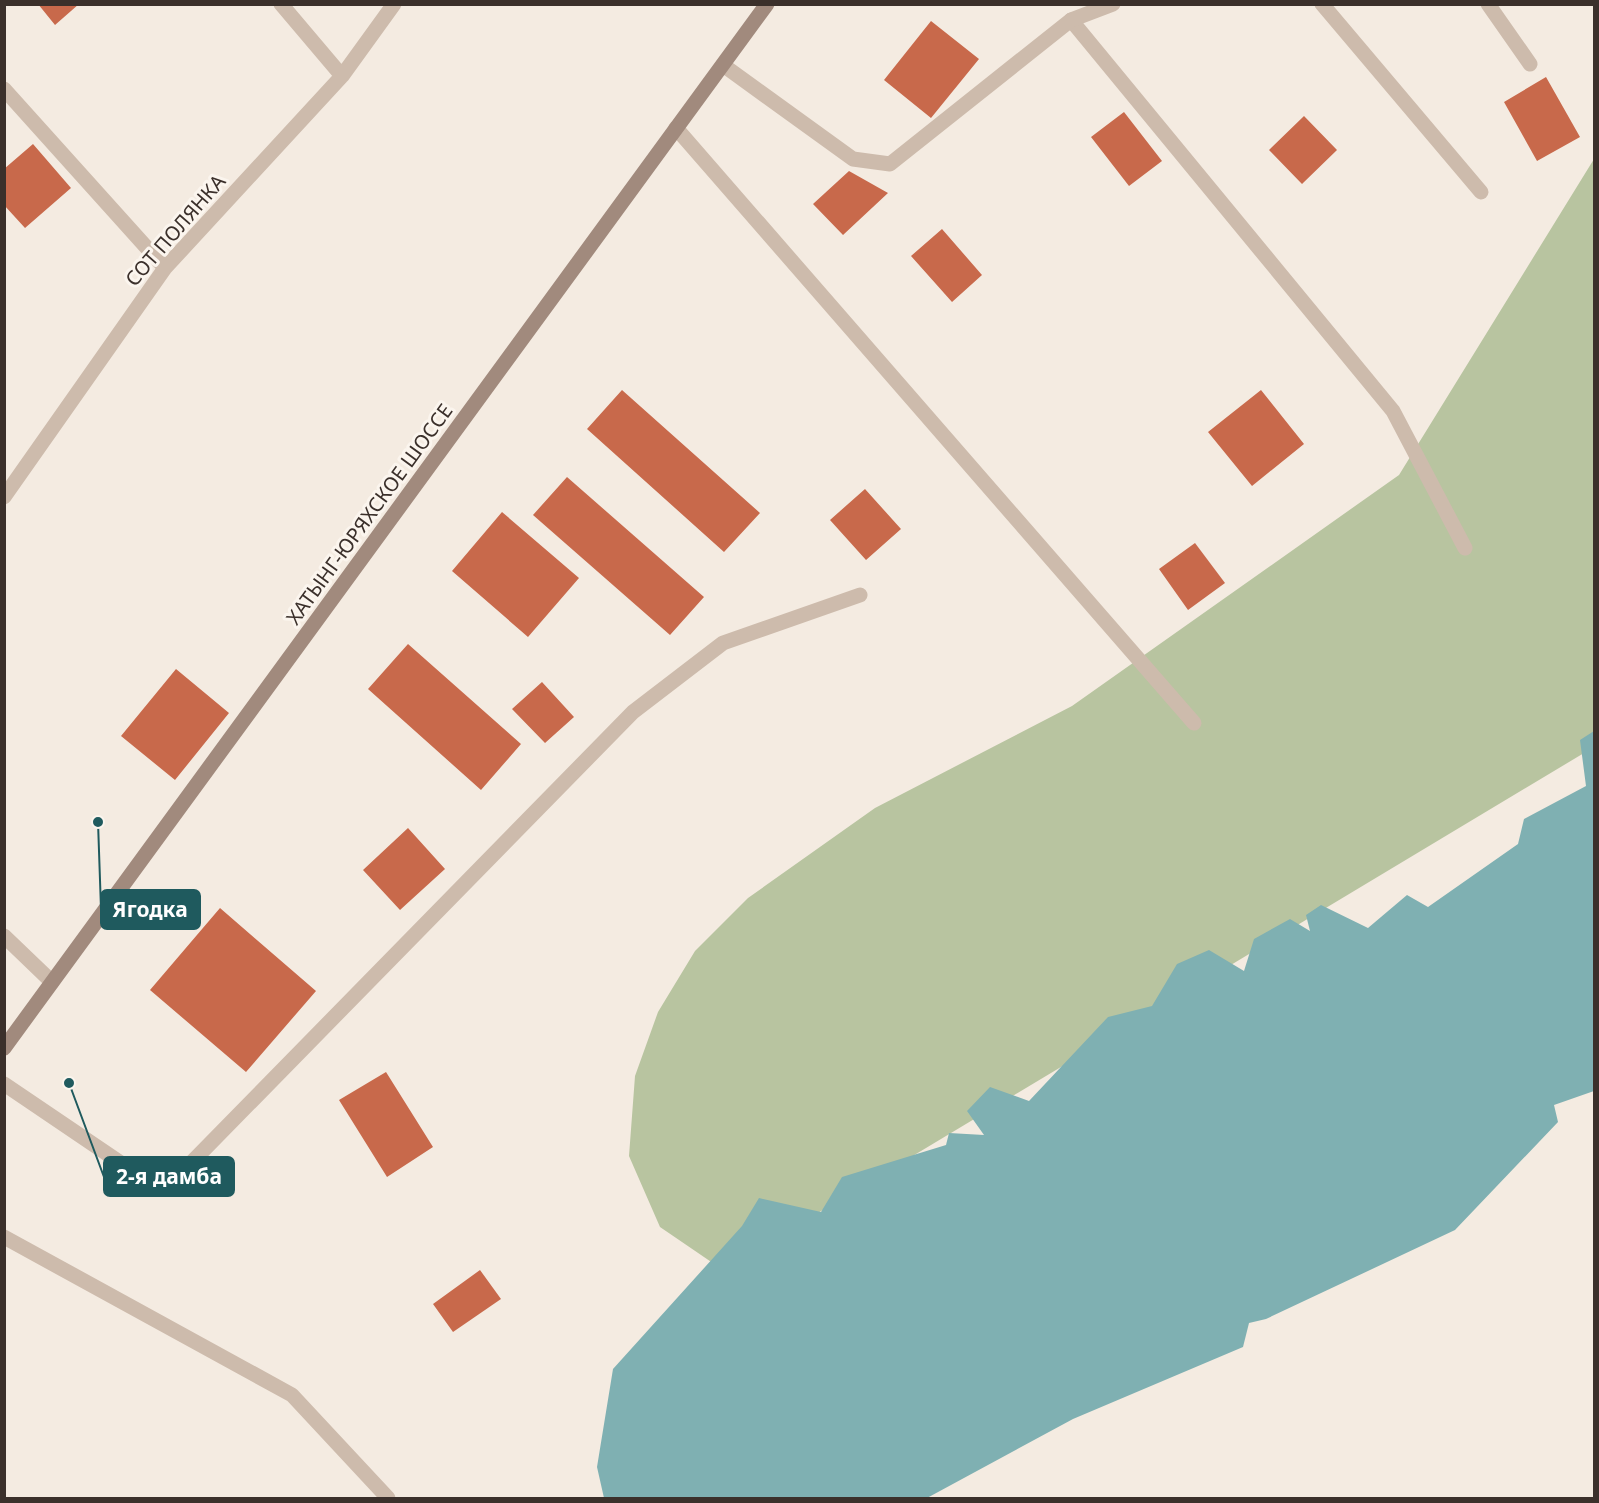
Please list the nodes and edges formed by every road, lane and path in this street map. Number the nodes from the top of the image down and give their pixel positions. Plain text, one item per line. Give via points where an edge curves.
1 (281, 4) edge
2 (394, 4) edge
3 (767, 4) edge
4 (1113, 4) edge
5 (1322, 4) edge
6 (1488, 4) edge
7 (1071, 20) junction
8 (1530, 64) dead end
9 (723, 65) junction
10 (342, 76) junction
11 (4, 89) edge
12 (676, 129) junction
13 (1481, 192) dead end
14 (165, 268) junction
15 (4, 497) edge
16 (1465, 548) dead end
17 (860, 595) dead end
18 (1194, 723) dead end
19 (4, 936) edge
20 (52, 982) junction
21 (4, 1048) edge
22 (4, 1084) edge
23 (4, 1237) edge
24 (388, 1498) edge

1 - 10 street
2 - 10 street, СОТ ПОЛЯНКА
3 - 9 main road, ХАТЫНГ-ЮРЯХСКОЕ ШОССЕ
4 - 7 street
5 - 13 street
6 - 8 street
7 - 9 street via 890,164 853,159
7 - 16 street via 1393,411
9 - 12 main road, ХАТЫНГ-ЮРЯХСКОЕ ШОССЕ
10 - 14 street, СОТ ПОЛЯНКА
11 - 14 street
12 - 18 street
12 - 20 main road, ХАТЫНГ-ЮРЯХСКОЕ ШОССЕ
14 - 15 street, СОТ ПОЛЯНКА
17 - 22 street via 723,643 633,712 190,1164 164,1179 137,1174
19 - 20 street
20 - 21 main road, ХАТЫНГ-ЮРЯХСКОЕ ШОССЕ
23 - 24 street via 292,1395

